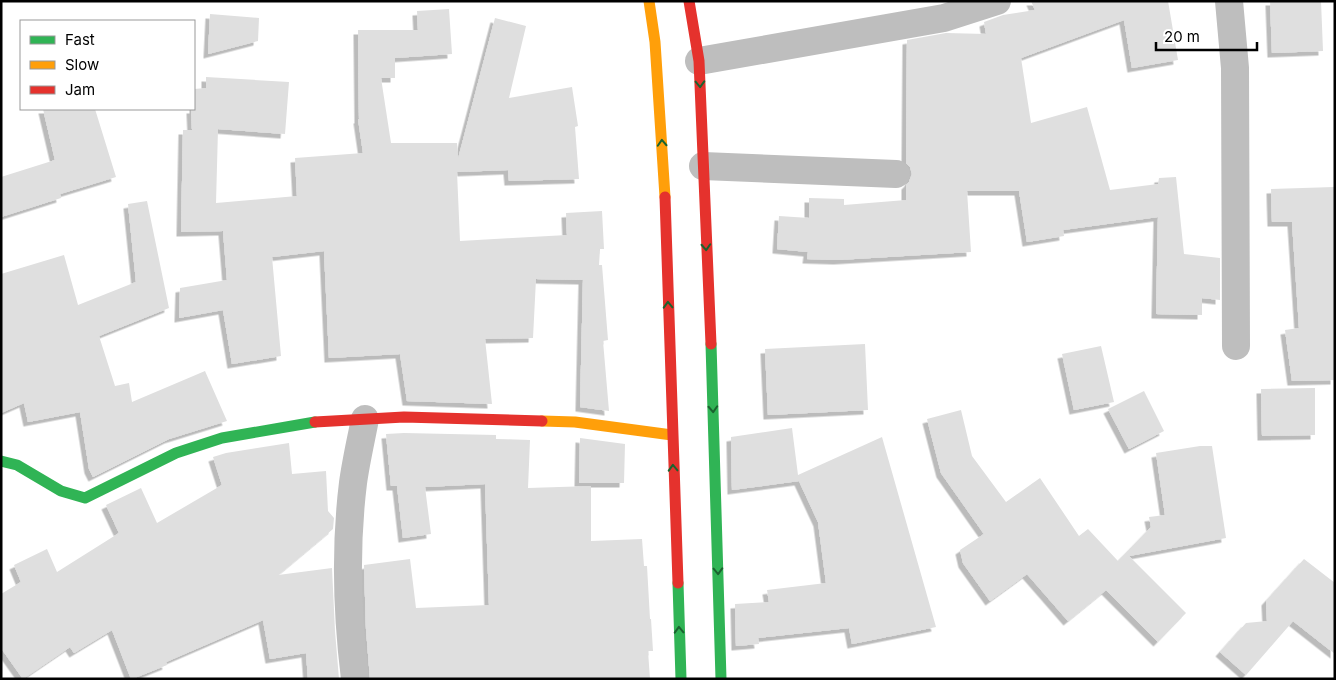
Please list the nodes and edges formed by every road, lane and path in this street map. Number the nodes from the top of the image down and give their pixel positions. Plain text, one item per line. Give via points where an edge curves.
1 (649, 1) edge
2 (689, 1) edge
3 (997, 1) edge
4 (1229, 1) edge
5 (699, 61) junction
6 (703, 166) junction
7 (896, 174) dead end
8 (1236, 346) dead end
9 (365, 419) junction
10 (672, 435) junction
11 (1, 462) edge
12 (355, 679) edge
13 (681, 679) edge
14 (721, 679) edge

10 -> 1 main road via 664,178 655,42
2 - 5 main road
3 - 5 street via 944,18
4 - 8 street via 1235,68
5 -> 6 main road
6 - 7 street
6 -> 14 main road via 715,436
9 - 10 main road via 404,417 575,422
9 - 11 main road via 323,420 222,438 176,453 85,498 57,490 26,469
9 - 12 street via 353,483 348,556 349,636
13 -> 10 main road

